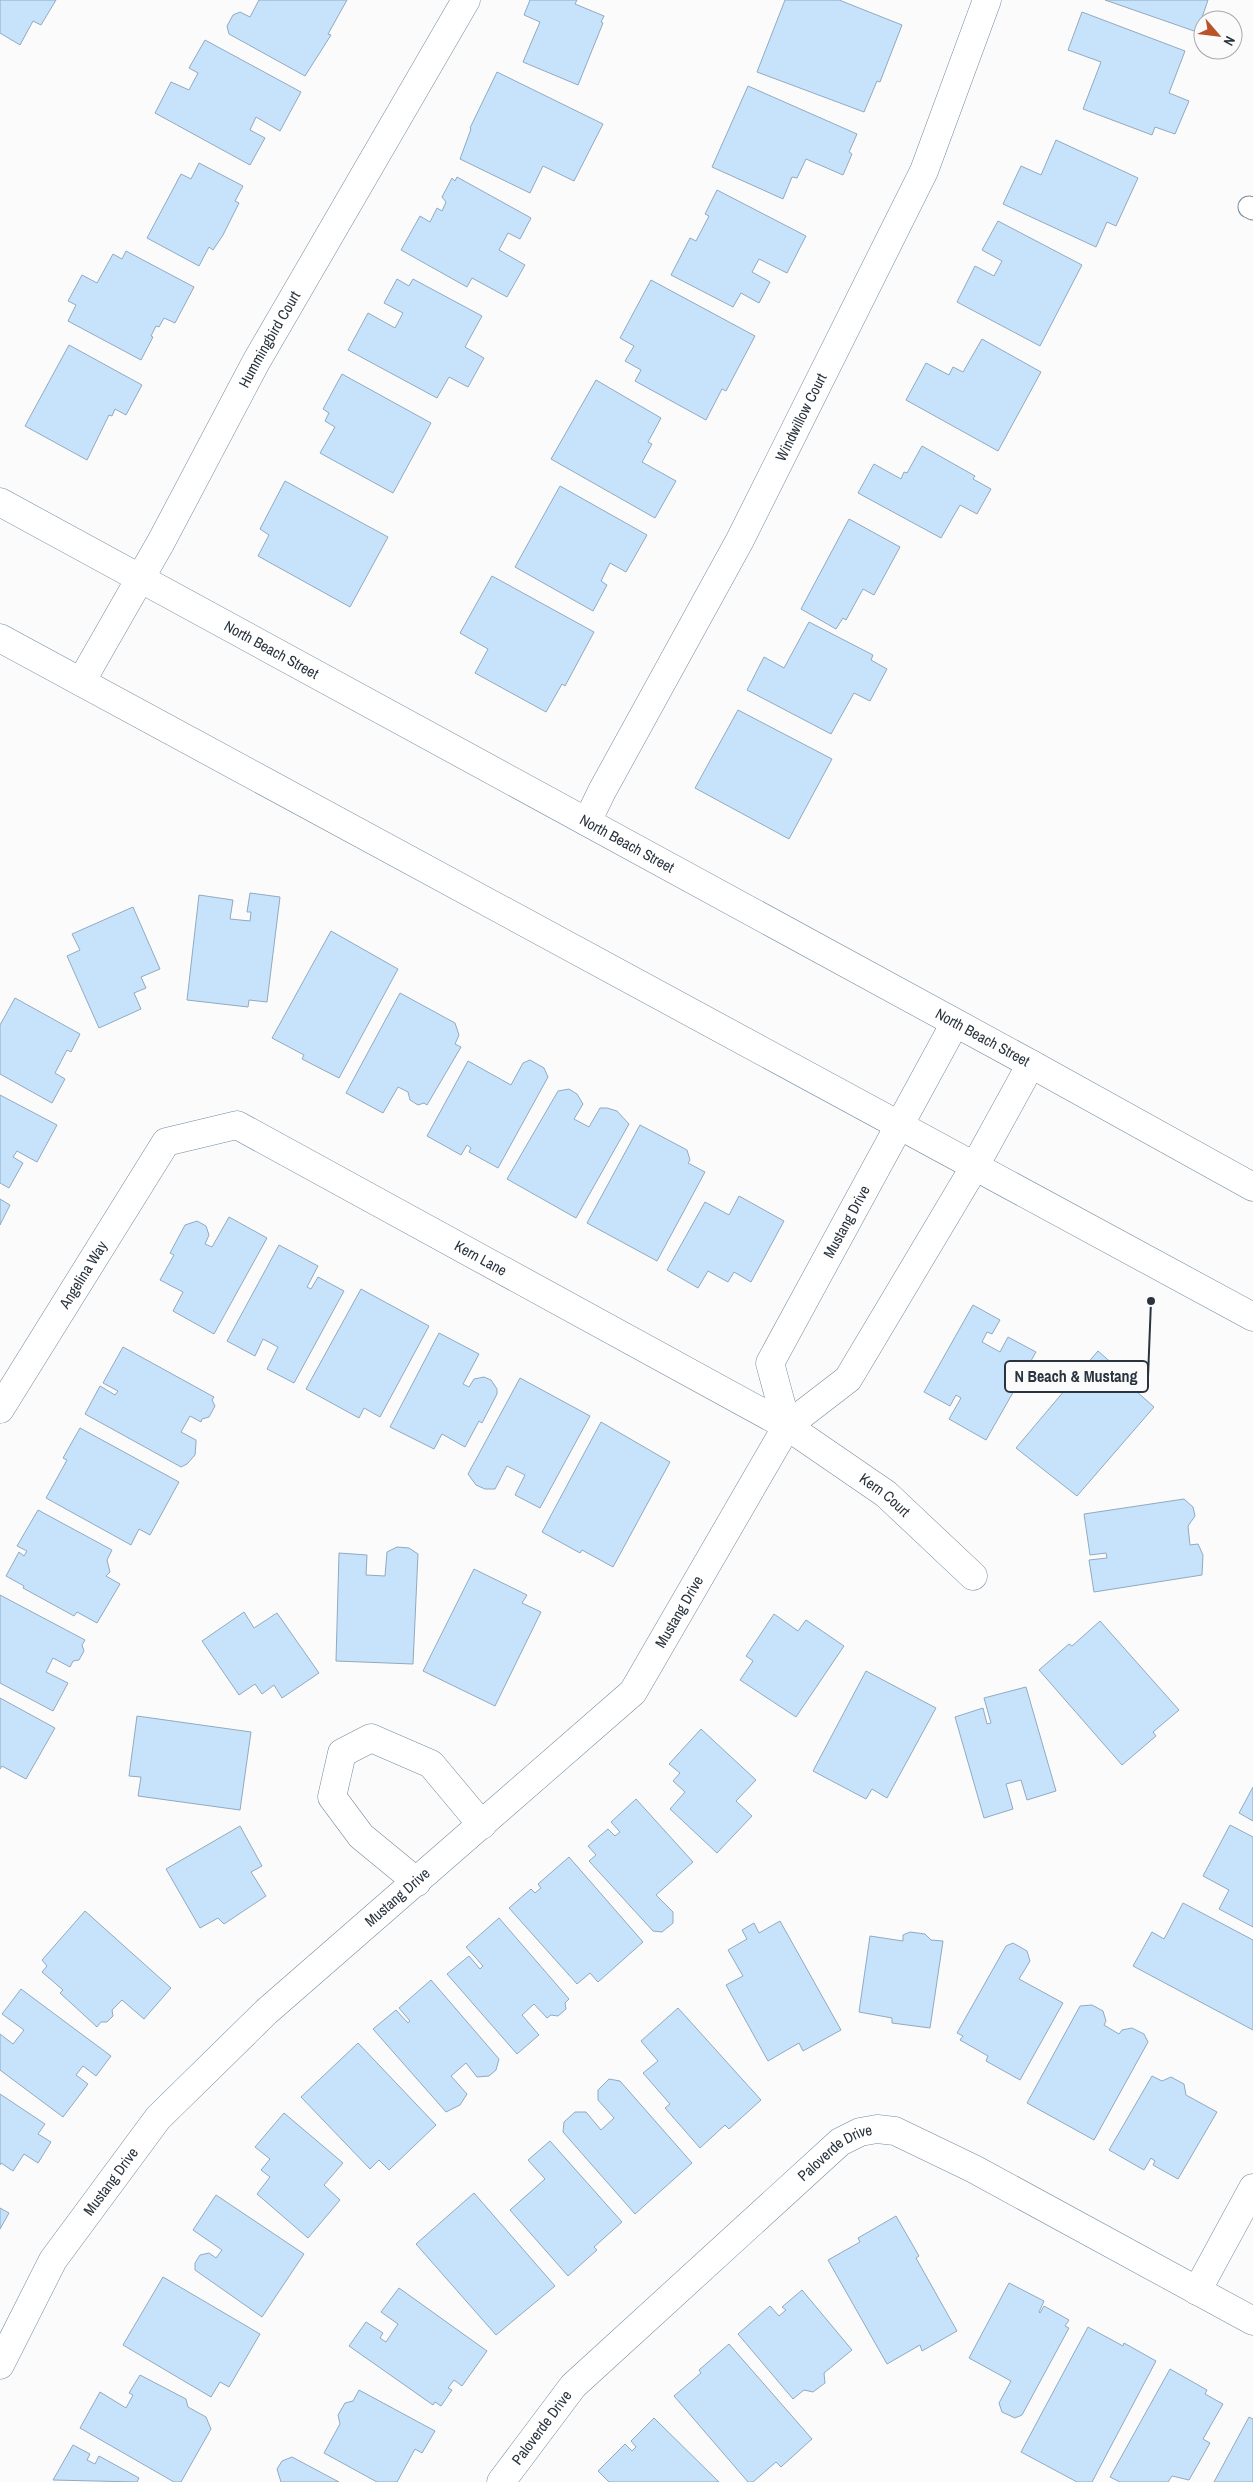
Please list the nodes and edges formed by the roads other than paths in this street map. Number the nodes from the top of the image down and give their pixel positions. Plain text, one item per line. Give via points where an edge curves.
1 (466, 0) edge
2 (987, 0) edge
3 (0, 502) edge
4 (141, 579) junction
5 (0, 638) edge
6 (81, 682) junction
7 (587, 822) junction
8 (955, 1023) junction
9 (1030, 1064) junction
10 (900, 1125) junction
11 (166, 1142) joint
12 (975, 1166) junction
13 (1253, 1187) edge
14 (1253, 1316) edge
15 (0, 1409) edge
16 (787, 1426) junction
17 (973, 1576) dead end
18 (482, 1824) junction
19 (417, 1882) junction
20 (1253, 2188) edge
21 (1197, 2290) junction
22 (1253, 2321) edge
23 (0, 2365) edge
24 (501, 2482) edge

1 - 4 street, Hummingbird Court via 256,362
2 - 7 street, Windwillow Court via 924,171 740,540
3 - 4 street, North Beach Street
4 - 6 street, Hummingbird Court
4 - 7 street, North Beach Street
5 - 6 street
6 - 10 street
7 - 8 street, North Beach Street
8 - 9 street, North Beach Street
8 - 10 street, Mustang Drive
9 - 12 street, Mustang Drive
9 - 13 street, North Beach Street
10 - 12 street
10 - 16 street, Mustang Drive via 770,1363
11 - 15 street, Angelina Way
11 - 16 street, Kern Lane via 237,1125
12 - 14 street
12 - 16 street, Mustang Drive via 848,1379
16 - 17 street, Kern Court via 886,1494
16 - 18 street, Mustang Drive via 633,1692
18 - 19 street, Mustang Drive
18 - 19 street via 431,1764 371,1738 342,1753 332,1797 361,1836
19 - 23 street, Mustang Drive via 266,2012 158,2118 53,2260
20 - 21 street
21 - 22 street, Paloverde Drive
21 - 24 street, Paloverde Drive via 895,2131 877,2129 860,2132 840,2142 573,2386

